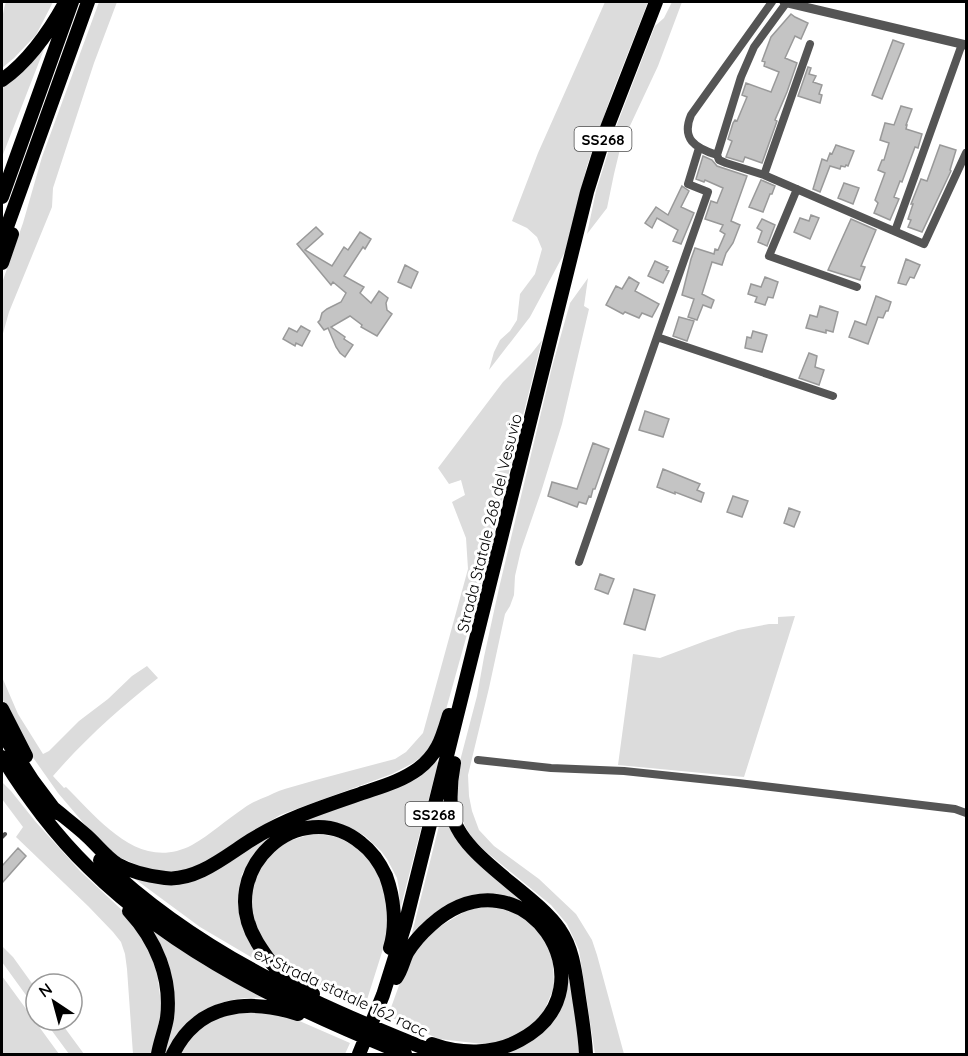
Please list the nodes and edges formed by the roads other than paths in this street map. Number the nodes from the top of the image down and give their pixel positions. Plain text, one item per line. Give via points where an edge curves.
1 (66, 2) edge
2 (72, 2) edge
3 (88, 2) edge
4 (656, 2) edge
5 (772, 2) edge
6 (785, 2) edge
7 (810, 44) dead end
8 (964, 44) edge
9 (2, 80) edge
10 (699, 148) junction
11 (966, 153) edge
12 (717, 154) junction
13 (764, 175) junction
14 (797, 189) junction
15 (20, 190) junction
16 (2, 197) edge
17 (895, 231) junction
18 (2, 241) edge
19 (2, 263) edge
20 (857, 286) dead end
21 (657, 337) junction
22 (833, 396) dead end
23 (579, 562) dead end
24 (478, 634) junction
25 (470, 666) junction
26 (2, 709) edge
27 (2, 733) edge
28 (2, 757) edge
29 (478, 759) dead end
30 (2, 777) edge
31 (33, 781) junction
32 (52, 807) junction
33 (966, 813) edge
34 (64, 841) junction
35 (89, 868) junction
36 (383, 995) junction
37 (375, 1017) junction
38 (340, 1020) junction
39 (401, 1050) edge
40 (361, 1053) edge
41 (158, 1054) edge
42 (173, 1054) edge
43 (439, 1054) edge
44 (586, 1054) edge

1 - 9 highway via 38,45
2 - 16 highway
3 - 15 highway
4 - 24 highway, Strada Statale 268 del Vesuvio / SS268 via 607,128 587,192
5 - 10 street via 691,115 688,135
6 - 8 street
6 - 12 street via 754,47
7 - 13 street
8 - 17 street
10 - 12 street
10 - 21 street via 688,184 708,192
11 - 17 street via 924,244
12 - 13 street via 719,160
13 - 14 street
14 - 17 street
14 - 20 street via 769,256
15 - 18 highway
15 - 19 highway via 18,214
21 - 22 street
21 - 23 street
24 - 25 highway, Strada Statale 268 del Vesuvio / SS268
24 - 32 highway via 443,736 426,763 396,782 284,822 202,870 167,879 136,872 117,864
25 - 36 highway, Strada Statale 268 del Vesuvio / SS268 via 421,864
25 - 44 highway via 452,774 451,810 458,830 473,849 532,899 561,930 574,969
26 - 31 highway via 31,765
27 - 31 highway, ex Strada statale 162 racc
28 - 34 highway, ex Strada statale 162 racc
29 - 33 street via 738,783
30 - 34 highway
31 - 32 highway, ex Strada statale 162 racc
32 - 38 highway, ex Strada statale 162 racc via 116,876 172,921
34 - 35 highway, ex Strada statale 162 racc
35 - 38 highway, ex Strada statale 162 racc via 138,911 207,959 275,996
35 - 41 highway via 98,883 139,922 159,955 168,996
36 - 37 highway, Strada Statale 268 del Vesuvio / SS268
36 - 39 highway via 400,972 407,954 431,925 469,903 490,901 514,906 532,915 554,942 561,983 556,1003 530,1035 512,1045 476,1052 426,1042
37 - 38 highway via 379,982 394,927 391,891 383,870 353,836 330,828 292,832 263,853 248,879 246,918 263,953 282,974
37 - 40 highway via 372,1046
38 - 39 highway, ex Strada statale 162 racc
38 - 42 highway via 244,1005 200,1020
39 - 43 highway, ex Strada statale 162 racc

